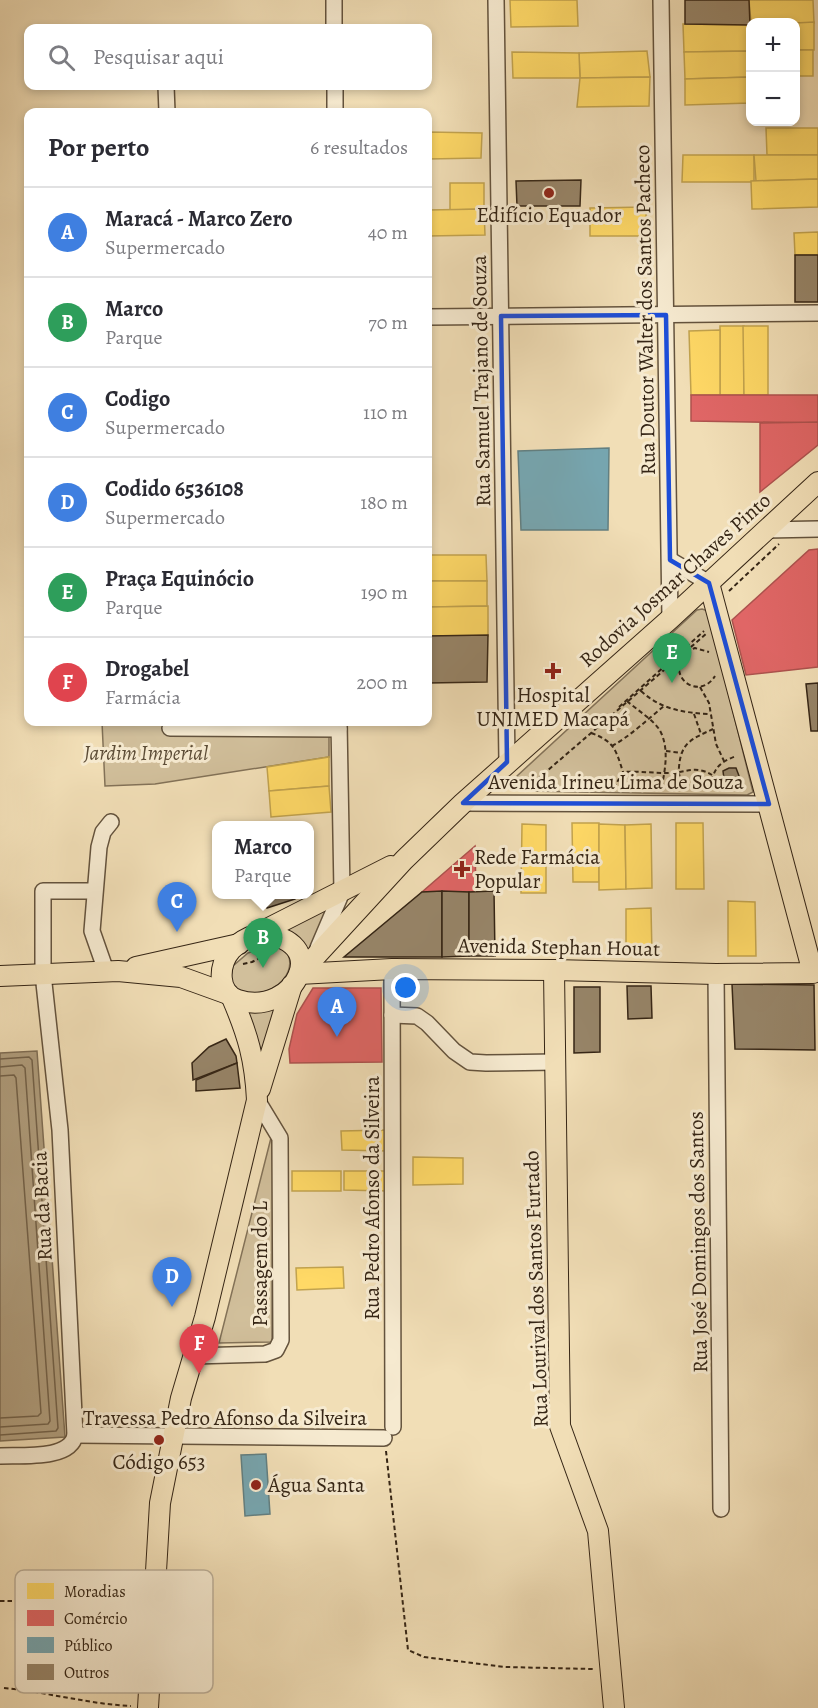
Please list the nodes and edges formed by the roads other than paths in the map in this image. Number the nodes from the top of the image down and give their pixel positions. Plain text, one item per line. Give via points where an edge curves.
1 (334, 0) edge
2 (496, 0) edge
3 (661, 0) edge
4 (334, 24) edge
5 (166, 90) edge
6 (335, 90) edge
7 (167, 108) edge
8 (335, 108) edge
9 (818, 313) edge
10 (666, 315) junction
11 (501, 316) junction
12 (432, 317) edge
13 (818, 482) edge
14 (818, 529) edge
15 (766, 530) junction
16 (670, 560) junction
17 (709, 584) junction
18 (670, 619) junction
19 (283, 726) edge
20 (339, 726) edge
21 (170, 728) dead end
22 (507, 762) junction
23 (463, 803) junction
24 (769, 804) junction
25 (111, 822) dead end
26 (404, 860) junction
27 (94, 891) junction
28 (342, 892) junction
29 (258, 934) junction
30 (239, 944) junction
31 (392, 969) junction
32 (554, 970) junction
33 (112, 971) junction
34 (302, 972) junction
35 (43, 974) junction
36 (716, 974) junction
37 (816, 974) edge
38 (0, 976) edge
39 (230, 996) junction
40 (392, 1015) junction
41 (555, 1062) junction
42 (257, 1100) junction
43 (194, 1356) junction
44 (388, 1433) joint
45 (75, 1435) junction
46 (173, 1438) junction
47 (0, 1456) edge
48 (721, 1509) dead end
49 (155, 1570) edge
50 (614, 1708) edge

1 - 4 street
2 - 11 street, Rua Samuel Trajano de Souza
3 - 10 street, Rua Doutor Walter dos Santos Pacheco
5 - 7 street
6 - 8 street
9 - 10 street
10 - 11 street
10 - 16 street, Rua Doutor Walter dos Santos Pacheco
11 - 12 street
11 - 22 street, Rua Samuel Trajano de Souza
13 - 15 main road, Rodovia Josmar Chaves Pinto
14 - 15 street
15 - 17 main road, Rodovia Josmar Chaves Pinto
16 - 17 street
16 - 18 street, Rua Doutor Walter dos Santos Pacheco
17 - 18 main road, Rodovia Josmar Chaves Pinto
17 - 24 main road
18 - 22 main road, Rodovia Josmar Chaves Pinto
19 - 21 street
20 - 28 street
22 - 23 main road, Rodovia Josmar Chaves Pinto
23 - 24 street, Avenida Irineu Lima de Souza
23 - 26 main road, Rodovia Josmar Chaves Pinto
24 - 37 main road
25 - 27 street via 99,847
26 - 28 main road, Rodovia Josmar Chaves Pinto
26 - 34 main road, Rodovia Josmar Chaves Pinto
27 - 33 street via 92,931
27 - 35 street, Rua da Bacia via 43,891
28 - 29 main road, Rodovia Josmar Chaves Pinto
28 - 34 street
29 - 30 main road
29 - 34 main road via 285,938 297,949
30 - 33 main road
30 - 39 main road via 230,951 223,967 222,984
31 - 32 main road, Avenida Stephan Houat
31 - 34 main road, Avenida Stephan Houat
31 - 40 street, Rua Pedro Afonso da Silveira
32 - 36 main road, Avenida Stephan Houat
32 - 41 main road, Rua Lourival dos Santos Furtado
33 - 35 main road
33 - 39 main road via 181,977
34 - 39 main road via 285,993 263,1003 248,1003
34 - 42 main road
35 - 38 main road
35 - 45 street, Rua da Bacia via 60,1130
36 - 37 main road, Avenida Stephan Houat
36 - 48 street, Rua José Domingos dos Santos
39 - 42 main road via 244,1026 255,1068
40 - 41 street via 417,1016 470,1062
40 - 44 street, Rua Pedro Afonso da Silveira
41 - 50 main road, Rua Lourival dos Santos Furtado via 560,1426 598,1531
42 - 43 main road
42 - 43 street, Passagem do L via 280,1138 281,1340 276,1350 265,1354
43 - 46 main road
44 - 46 street, Travessa Pedro Afonso da Silveira
45 - 46 street, Travessa Pedro Afonso da Silveira
45 - 47 street, Travessa Pedro Afonso da Silveira via 74,1443 58,1453
46 - 49 main road via 160,1503

